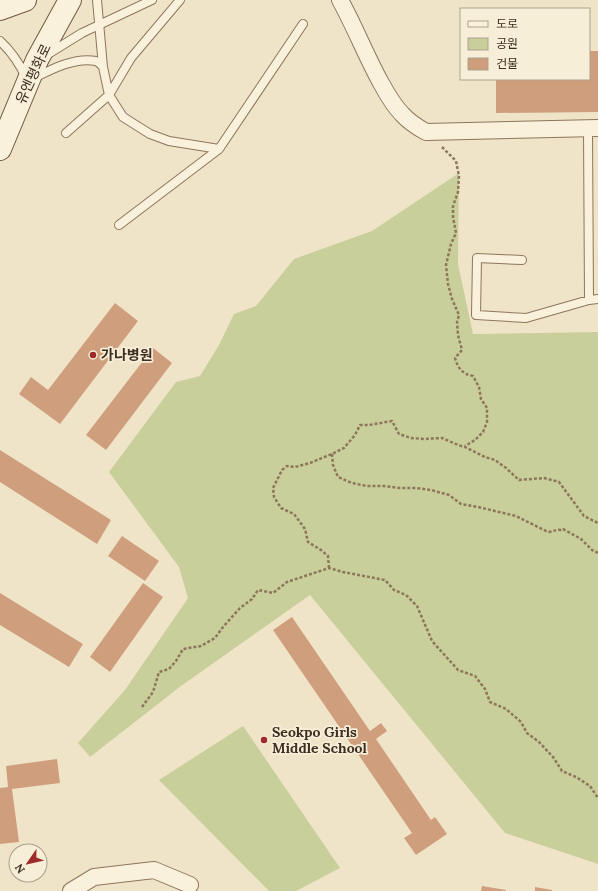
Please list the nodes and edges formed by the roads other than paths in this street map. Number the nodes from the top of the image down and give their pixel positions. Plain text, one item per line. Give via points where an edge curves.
1 (25, 0) edge
2 (70, 0) edge
3 (97, 0) edge
4 (152, 0) edge
5 (180, 0) edge
6 (340, 0) edge
7 (0, 9) edge
8 (303, 24) dead end
9 (99, 25) junction
10 (0, 41) edge
11 (37, 60) junction
12 (104, 66) junction
13 (28, 81) junction
14 (109, 95) junction
15 (593, 128) edge
16 (66, 133) dead end
17 (0, 149) edge
18 (219, 150) junction
19 (119, 225) dead end
20 (522, 260) dead end
21 (598, 299) edge
22 (589, 300) junction
23 (190, 884) dead end
24 (71, 891) edge

1 - 7 main road
2 - 11 main road, 유엔평화로
3 - 9 lane
4 - 9 lane
5 - 14 lane via 131,58
6 - 15 street via 389,97 414,126 426,132
8 - 18 lane
9 - 11 lane
9 - 12 lane
10 - 13 lane via 20,64
11 - 13 main road, 유엔평화로
12 - 13 lane via 97,62 81,61 65,64
12 - 14 lane
13 - 17 main road, 유엔평화로
14 - 16 lane
14 - 18 lane via 124,117 150,134 169,141
15 - 22 lane
18 - 19 lane
20 - 22 lane via 477,258 476,315 526,318
21 - 22 lane
23 - 24 street via 154,870 94,877

